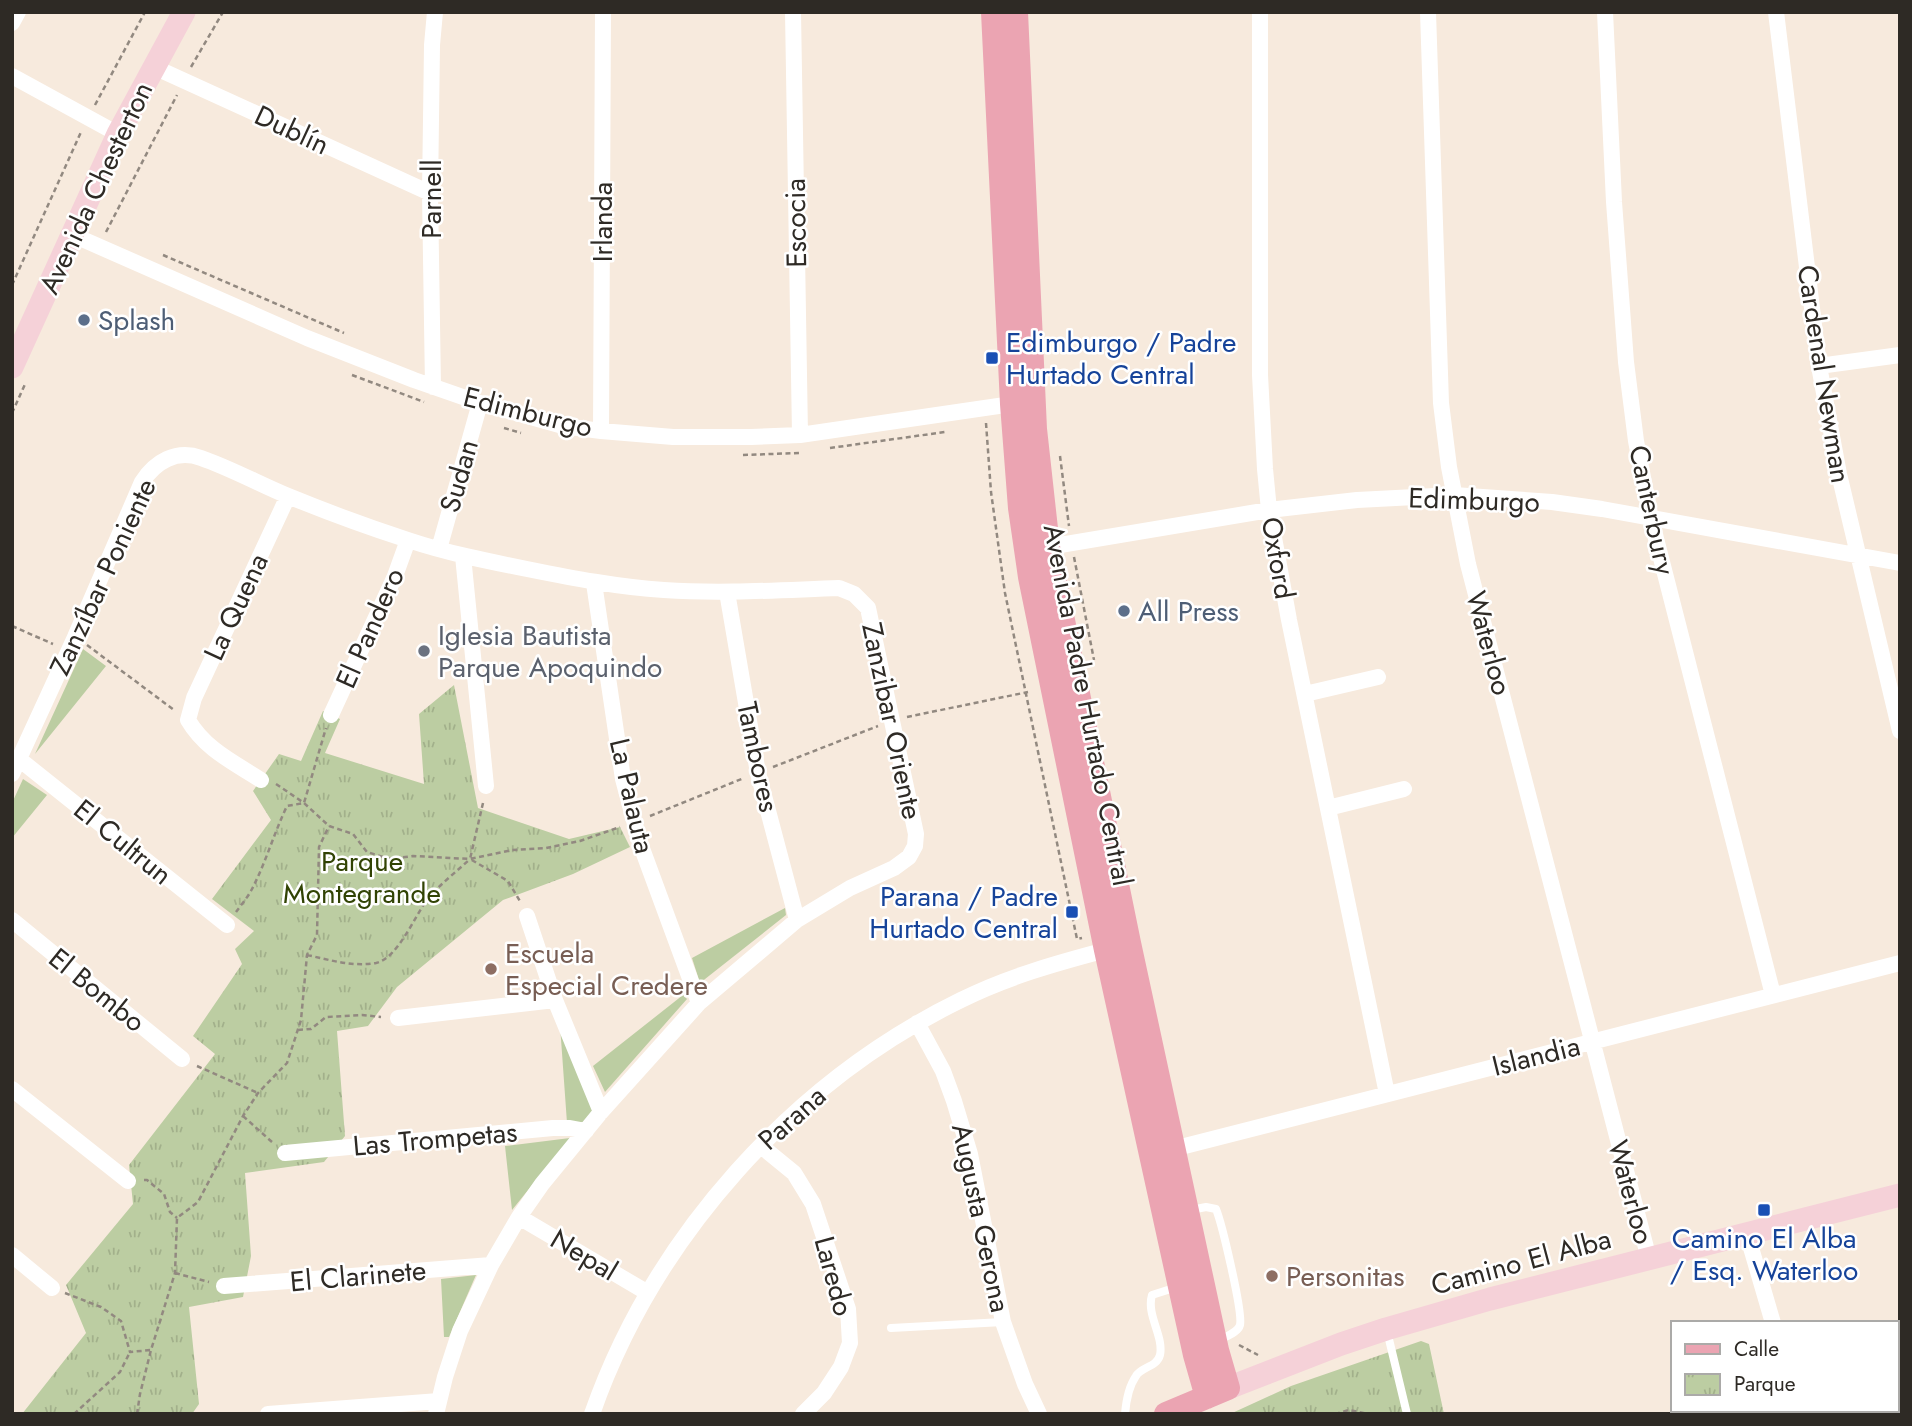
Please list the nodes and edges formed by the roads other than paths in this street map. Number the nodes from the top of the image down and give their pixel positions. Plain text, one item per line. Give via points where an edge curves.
1 (18, 12) edge
2 (184, 12) edge
3 (435, 12) edge
4 (603, 12) edge
5 (793, 12) edge
6 (993, 12) edge
7 (1016, 12) edge
8 (1260, 12) edge
9 (1428, 12) edge
10 (1605, 12) edge
11 (1776, 12) edge
12 (12, 23) edge
13 (154, 67) junction
14 (12, 76) edge
15 (118, 134) junction
16 (430, 193) junction
17 (82, 233) junction
18 (1900, 355) edge
19 (1819, 366) junction
20 (21, 371) edge
21 (433, 387) junction
22 (1012, 404) junction
23 (478, 411) junction
24 (601, 431) junction
25 (800, 435) junction
26 (1454, 495) junction
27 (288, 496) junction
28 (1269, 510) junction
29 (1651, 519) junction
30 (408, 540) junction
31 (1059, 545) junction
32 (439, 549) junction
33 (463, 556) junction
34 (1858, 556) junction
35 (1900, 563) edge
36 (594, 583) junction
37 (727, 592) junction
38 (1378, 677) dead end
39 (1305, 694) junction
40 (331, 715) road end
41 (1900, 731) edge
42 (19, 759) junction
43 (12, 774) edge
44 (261, 780) road end
45 (486, 786) road end
46 (1404, 789) dead end
47 (1328, 808) junction
48 (527, 916) road end
49 (12, 920) edge
50 (797, 920) junction
51 (227, 925) road end
52 (1106, 950) junction
53 (1900, 963) edge
54 (1773, 995) junction
55 (555, 1000) junction
56 (699, 1003) junction
57 (398, 1018) road end
58 (918, 1023) junction
59 (1592, 1042) junction
60 (182, 1059) road end
61 (12, 1089) edge
62 (1387, 1094) junction
63 (601, 1112) junction
64 (586, 1131) junction
65 (761, 1146) junction
66 (1172, 1149) junction
67 (285, 1153) road end
68 (128, 1181) road end
69 (1900, 1195) edge
70 (519, 1216) junction
71 (1747, 1234) junction
72 (12, 1255) edge
73 (1649, 1259) junction
74 (491, 1265) junction
75 (224, 1286) road end
76 (1180, 1286) junction
77 (52, 1287) road end
78 (648, 1293) junction
79 (1772, 1321) edge
80 (1003, 1322) junction
81 (891, 1328) dead end
82 (1386, 1329) junction
83 (1218, 1393) junction
84 (437, 1407) edge
85 (268, 1414) edge
86 (592, 1414) edge
87 (803, 1414) edge
88 (1039, 1414) edge
89 (1125, 1414) edge
90 (1166, 1414) edge
91 (1407, 1414) edge

1 - 12 street
2 - 13 main road, Avenida Chesterton
3 - 16 street, Parnell
4 - 24 street, Irlanda
5 - 25 street, Escocia
6 - 22 main road, Avenida Padre Hurtado Central
7 - 31 main road, Avenida Padre Hurtado Central via 1035,429
8 - 28 street, Oxford via 1260,375
9 - 26 street, Waterloo via 1439,366
10 - 29 street, Canterbury via 1626,362
11 - 19 street, Cardenal Newman
13 - 15 main road, Avenida Chesterton
13 - 16 street, Dublín
14 - 15 street
15 - 17 main road, Avenida Chesterton
16 - 21 street, Parnell
17 - 20 main road, Avenida Chesterton
17 - 21 street, Edimburgo via 307,338
18 - 19 street
19 - 34 street, Cardenal Newman
21 - 23 street, Edimburgo
22 - 25 street, Edimburgo
22 - 52 main road, Avenida Padre Hurtado Central via 1030,578
23 - 24 street, Edimburgo
23 - 32 street, Sudan
24 - 25 street, Edimburgo via 673,437
26 - 28 street, Edimburgo
26 - 29 street, Edimburgo via 1552,502
26 - 59 street, Waterloo
27 - 30 street, Zanzíbar Poniente
27 - 42 street, Zanzíbar Poniente via 195,456 162,461 148,474
27 - 44 street, La Quena via 188,720 208,746
28 - 31 street, Edimburgo
28 - 39 street, Oxford
29 - 34 street, Edimburgo
29 - 54 street, Canterbury
30 - 32 street, Zanzíbar Poniente
30 - 40 street, El Pandero
31 - 66 main road, Avenida Padre Hurtado Central via 1071,668
32 - 33 street, Zanzibar Oriente
33 - 36 street, Zanzibar Oriente
33 - 45 street
34 - 35 street, Edimburgo
34 - 41 street, Cardenal Newman
36 - 37 street, Zanzibar Oriente
36 - 56 street, La Palauta via 623,779
37 - 50 street, Tambores via 758,773
37 - 50 street, Zanzibar Oriente via 839,588 854,594 868,608 893,720 915,846 894,868
38 - 39 street
39 - 47 street, Oxford
42 - 43 street, Zanzíbar Poniente
42 - 51 street, El Cultrun
46 - 47 street
47 - 62 street, Oxford
48 - 55 street
49 - 60 street, El Bombo
50 - 56 street, Zanzibar Oriente
52 - 58 street, Parana via 1002,983
52 - 76 main road, Avenida Padre Hurtado Central
53 - 54 street, Islandia
54 - 59 street, Islandia
55 - 57 street
55 - 63 street
56 - 63 street, Zanzibar Oriente
58 - 65 street, Parana via 820,1092
58 - 80 street, Augusta Gerona via 943,1072 970,1154
59 - 62 street, Islandia
59 - 73 street, Waterloo
61 - 68 street
62 - 66 street, Islandia
63 - 64 street, Zanzibar Oriente
64 - 67 street, Las Trompetas via 553,1128
64 - 70 street, Zanzibar Oriente
65 - 78 street, Parana via 711,1202
65 - 87 street, Laredo via 794,1173 813,1204 848,1309 850,1343 841,1367
66 - 83 main road, Avenida Padre Hurtado Central via 1215,1343
69 - 71 main road, Camino El Alba
70 - 74 street, Zanzibar Oriente
70 - 78 street, Nepal
71 - 73 main road, Camino El Alba
71 - 79 street
72 - 77 street
73 - 82 main road, Camino El Alba
74 - 75 street, El Clarinete
74 - 84 street, Zanzibar Oriente via 460,1331
76 - 83 main road, Avenida Padre Hurtado Central via 1195,1355
76 - 89 lane via 1152,1295 1149,1303 1160,1354 1157,1362 1136,1374
78 - 86 street, Parana
80 - 81 lane
80 - 88 street, Augusta Gerona
82 - 83 main road, Camino El Alba
82 - 91 lane
83 - 90 main road, Camino El Alba
84 - 85 street

